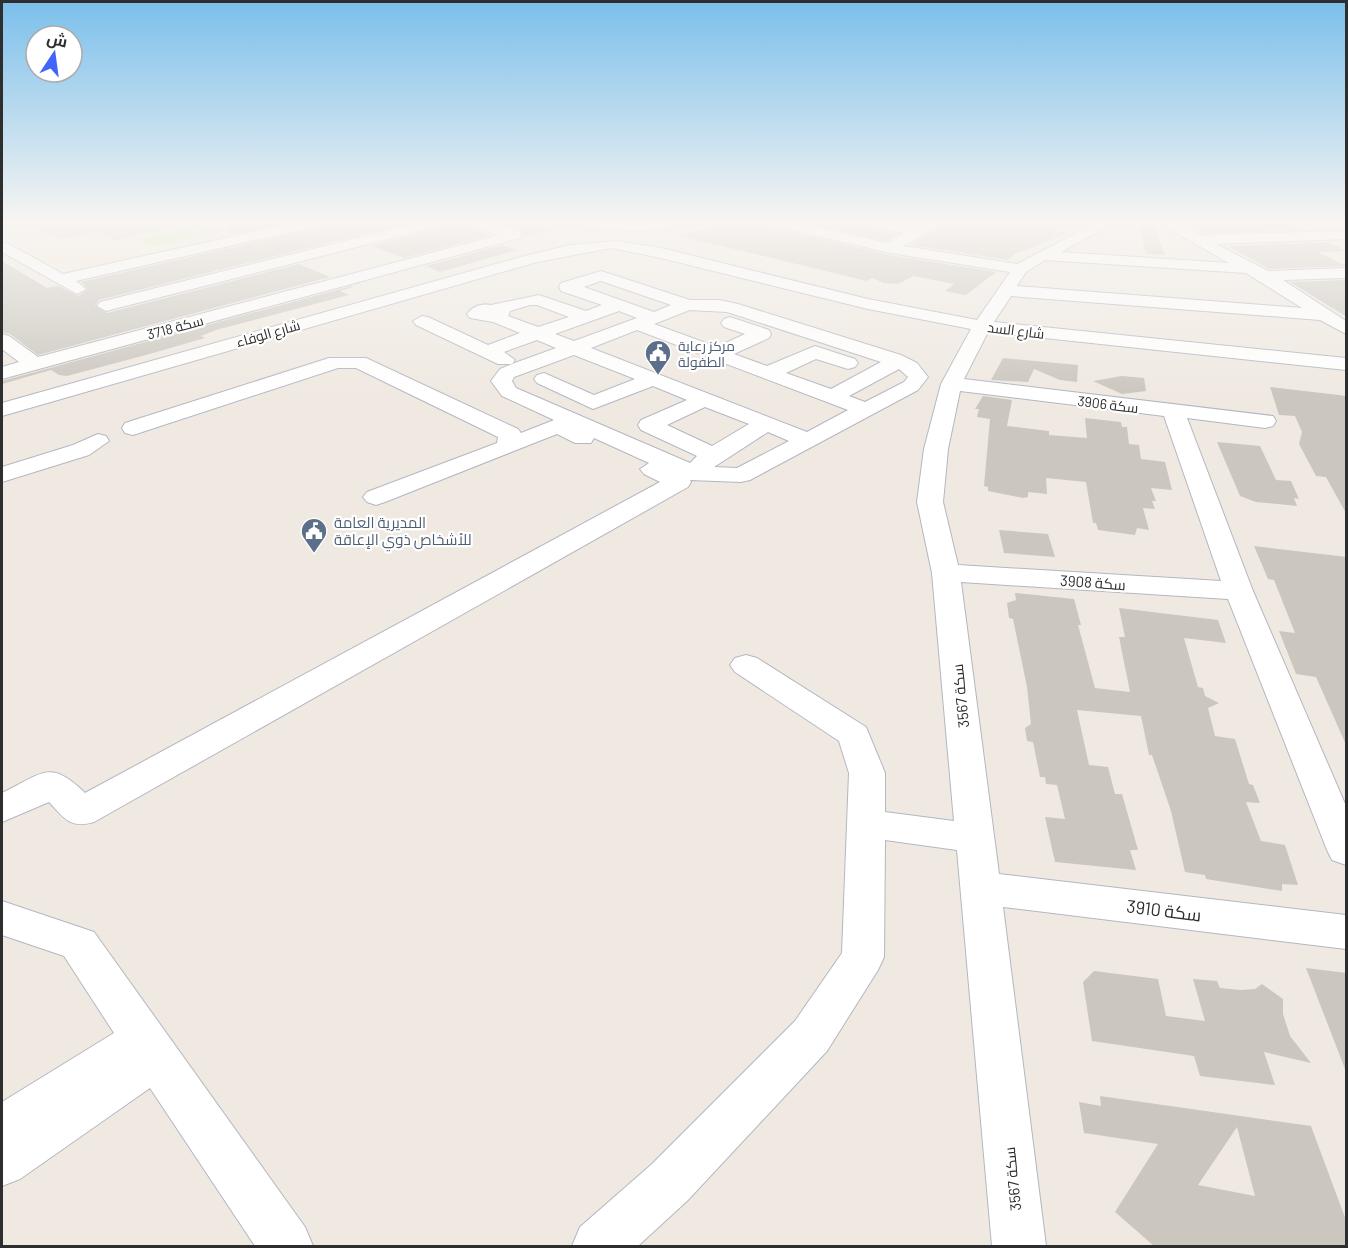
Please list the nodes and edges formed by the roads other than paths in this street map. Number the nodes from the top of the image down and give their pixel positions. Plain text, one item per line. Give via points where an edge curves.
1 (63, 279) edge
2 (213, 279) edge
3 (269, 279) edge
4 (351, 279) edge
5 (457, 279) edge
6 (591, 279) edge
7 (611, 279) edge
8 (739, 279) edge
9 (764, 279) edge
10 (1018, 279) edge
11 (1069, 279) edge
12 (1269, 279) edge
13 (60, 280) joint
14 (425, 288) junction
15 (300, 293) junction
16 (620, 305) junction
17 (688, 305) junction
18 (106, 306) junction
19 (478, 309) junction
20 (720, 309) junction
21 (341, 312) junction
22 (586, 317) junction
23 (1337, 321) edge
24 (652, 325) junction
25 (982, 326) junction
26 (1228, 330) dead end
27 (539, 333) junction
28 (811, 333) junction
29 (148, 334) junction
30 (2, 340) edge
31 (574, 347) junction
32 (488, 351) junction
33 (712, 352) junction
34 (1233, 353) junction
35 (601, 357) junction
36 (898, 361) junction
37 (34, 364) junction
38 (743, 364) junction
39 (1347, 364) edge
40 (522, 367) junction
41 (660, 371) junction
42 (2, 373) edge
43 (768, 373) junction
44 (876, 373) junction
45 (544, 379) junction
46 (794, 382) junction
47 (951, 384) junction
48 (679, 388) junction
49 (509, 392) junction
50 (832, 397) junction
51 (706, 399) junction
52 (2, 410) edge
53 (867, 410) junction
54 (735, 411) junction
55 (1174, 412) junction
56 (1265, 421) dead end
57 (767, 423) junction
58 (590, 428) junction
59 (808, 440) junction
60 (508, 447) junction
61 (713, 455) junction
62 (692, 473) junction
63 (2, 475) edge
64 (376, 497) dead end
65 (946, 573) junction
66 (1239, 591) junction
67 (746, 665) dead end
68 (2, 809) edge
69 (867, 824) junction
70 (975, 838) junction
71 (1347, 850) edge
72 (981, 888) junction
73 (2, 918) edge
74 (1347, 932) edge
75 (151, 1048) junction
76 (2, 1130) edge
77 (2, 1161) edge
78 (286, 1246) edge
79 (599, 1246) edge
80 (1019, 1246) edge

1 - 13 street
2 - 18 street
3 - 15 street
4 - 15 street, سكة 3718
5 - 14 street, شارع الوفاء
6 - 16 street via 567,287
7 - 17 street
8 - 20 street
9 - 25 street, شارع السد
10 - 25 street, سكة 3567
11 - 23 street
12 - 23 street
13 - 18 street
14 - 19 street
14 - 21 street, شارع الوفاء
15 - 21 street
15 - 29 street, سكة 3718
16 - 22 street
16 - 24 street
17 - 20 street
17 - 24 street
18 - 29 street
19 - 22 street via 539,300
19 - 27 street
19 - 32 street via 442,340
20 - 24 street
20 - 28 street
20 - 33 street via 762,334
21 - 52 street, شارع الوفاء
22 - 27 street
24 - 31 street
24 - 33 street
25 - 34 street, شارع السد
25 - 47 street, سكة 3567
26 - 34 street
27 - 31 street
27 - 32 street
28 - 36 street
28 - 38 street
29 - 37 street, سكة 3718
30 - 37 street
31 - 35 street
31 - 40 street
32 - 40 street
33 - 38 street
33 - 41 street
34 - 39 street, شارع السد
35 - 41 street
35 - 45 street
36 - 44 street
36 - 53 street via 915,370 918,378 911,386
37 - 42 street, سكة 3718
38 - 43 street
40 - 49 street via 507,373 501,381
41 - 45 street via 593,403
41 - 48 street
43 - 44 street via 815,352
43 - 46 street
44 - 50 street
45 - 49 street
46 - 50 street
46 - 54 street
47 - 55 street, سكة 3906
47 - 65 street, سكة 3567 via 936,449 930,502
48 - 51 street
48 - 58 street
49 - 58 street
50 - 53 street
51 - 54 street
51 - 61 street via 649,425
53 - 59 street
54 - 57 street
55 - 56 street, سكة 3906
55 - 66 street
57 - 59 street
57 - 61 street
58 - 62 street
59 - 62 street via 741,475
60 - 63 street via 510,434 359,362 336,362 133,428 133,433 114,441 102,430 81,450
60 - 64 street
60 - 68 street via 558,426 679,482 81,812 53,784
61 - 62 street
65 - 66 street, سكة 3908
65 - 70 street, سكة 3567
66 - 71 street
67 - 69 street via 854,735 867,773
69 - 70 street
69 - 79 street via 863,957 811,1036 670,1182
70 - 72 street, سكة 3567
72 - 74 street, سكة 3910
72 - 80 street, سكة 3567
73 - 75 street via 79,944
75 - 76 street
75 - 77 street
75 - 78 street

